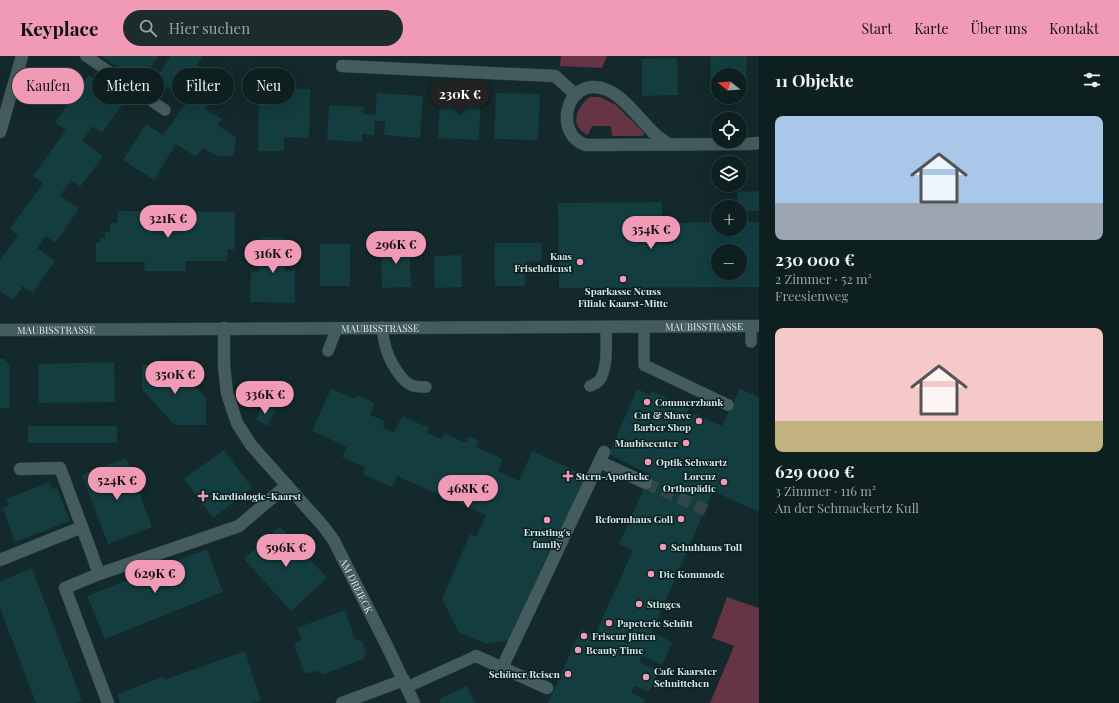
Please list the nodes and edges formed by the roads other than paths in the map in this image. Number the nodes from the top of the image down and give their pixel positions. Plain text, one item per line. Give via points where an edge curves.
1 (22, 56) edge
2 (86, 56) edge
3 (342, 66) dead end
4 (576, 95) junction
5 (165, 110) dead end
6 (1, 128) edge
7 (759, 143) edge
8 (668, 144) junction
9 (755, 326) edge
10 (606, 327) junction
11 (644, 327) junction
12 (224, 328) junction
13 (337, 328) junction
14 (382, 328) junction
15 (0, 330) edge
16 (751, 342) dead end
17 (328, 351) dead end
18 (590, 386) dead end
19 (426, 387) dead end
20 (728, 405) dead end
21 (20, 469) dead end
22 (646, 483) tunnel mouth
23 (287, 485) junction
24 (82, 527) junction
25 (0, 560) edge
26 (99, 574) junction
27 (476, 656) joint
28 (502, 668) junction
29 (405, 684) junction
30 (547, 688) dead end
31 (108, 703) edge
32 (342, 703) edge
33 (414, 703) edge

1 - 6 street
2 - 5 lane
3 - 4 street via 555,76
4 - 8 street via 594,87 613,93
4 - 8 street via 568,107 567,121 571,134 582,144
7 - 8 street
9 - 11 street, MAUBISSTRASSE
9 - 16 lane
10 - 11 street, MAUBISSTRASSE
10 - 14 street, MAUBISSTRASSE
10 - 18 lane via 604,370 596,384
11 - 20 lane via 644,365
12 - 13 street, MAUBISSTRASSE
12 - 15 street, MAUBISSTRASSE
12 - 23 street, AM DREIECK via 227,394 237,423 251,445
13 - 14 street, MAUBISSTRASSE
13 - 17 lane
14 - 19 lane via 389,360 404,381 411,386
21 - 24 street via 60,468
22 - 28 street via 602,457
23 - 26 street via 239,526
23 - 29 street, AM DREIECK via 334,540
24 - 25 street
24 - 26 street
26 - 31 street via 65,588
27 - 28 street
27 - 29 lane
28 - 30 street
29 - 32 street
29 - 33 street, AM DREIECK

